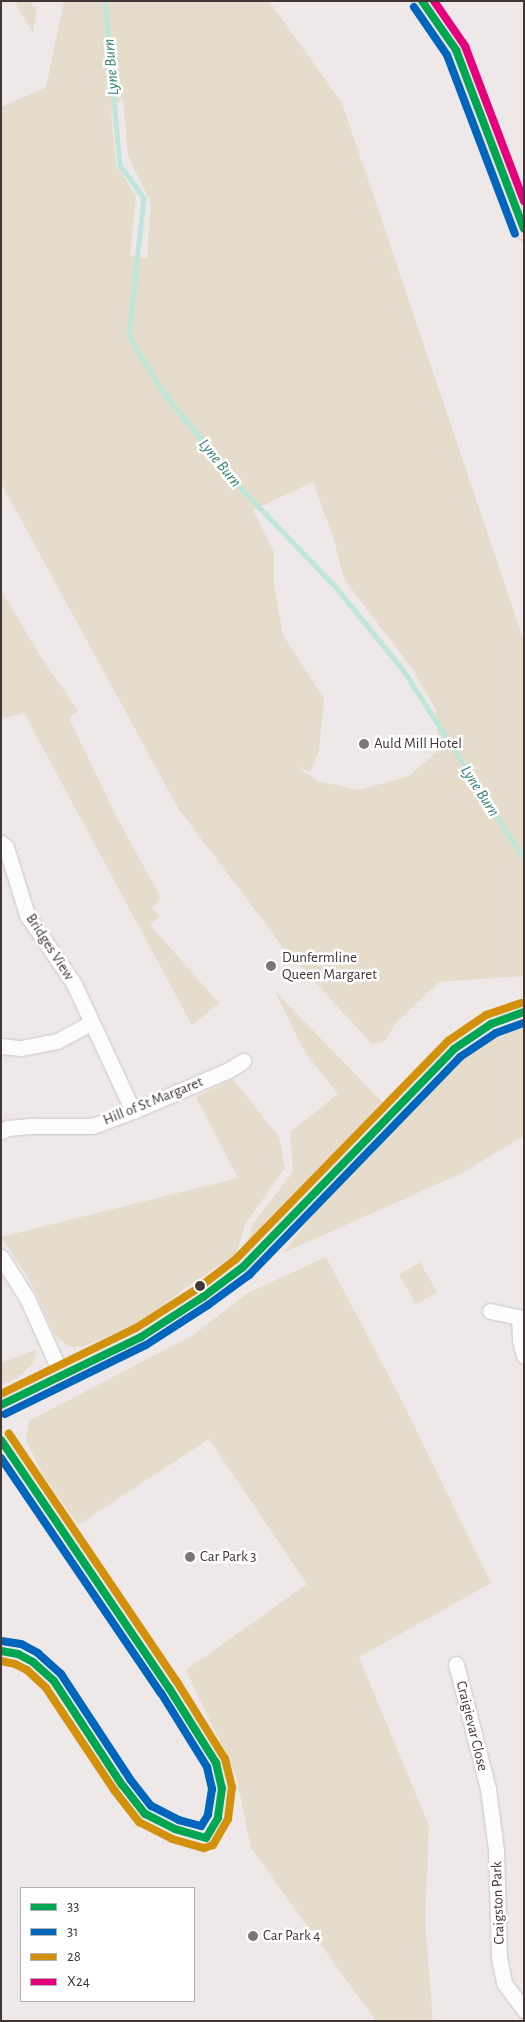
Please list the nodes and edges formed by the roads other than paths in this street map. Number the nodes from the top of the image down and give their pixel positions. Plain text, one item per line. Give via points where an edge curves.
1 (422, 1) edge
2 (524, 230) edge
3 (1, 843) edge
4 (524, 1012) edge
5 (91, 1023) junction
6 (1, 1046) edge
7 (243, 1061) dead end
8 (133, 1111) junction
9 (1, 1131) edge
10 (1, 1257) edge
11 (490, 1312) dead end
12 (521, 1318) edge
13 (524, 1356) edge
14 (62, 1376) junction
15 (1, 1405) edge
16 (456, 1664) dead end
17 (488, 1789) joint
18 (524, 2010) edge

1 - 2 main road via 456,50
3 - 5 street, Bridges View via 6,848 28,915 74,984
4 - 14 main road via 491,1024 454,1049 243,1267 165,1323
5 - 6 street via 57,1041 21,1048
5 - 8 street, Bridges View
7 - 8 street, Hill of St Margaret
8 - 9 street, Hill of St Margaret via 92,1126 33,1126
10 - 14 street via 26,1298
11 - 12 street
12 - 13 street via 520,1340
14 - 15 main road
16 - 17 street, Craigievar Close
17 - 18 street, Craigston Park via 496,1850 499,1957 504,1983

